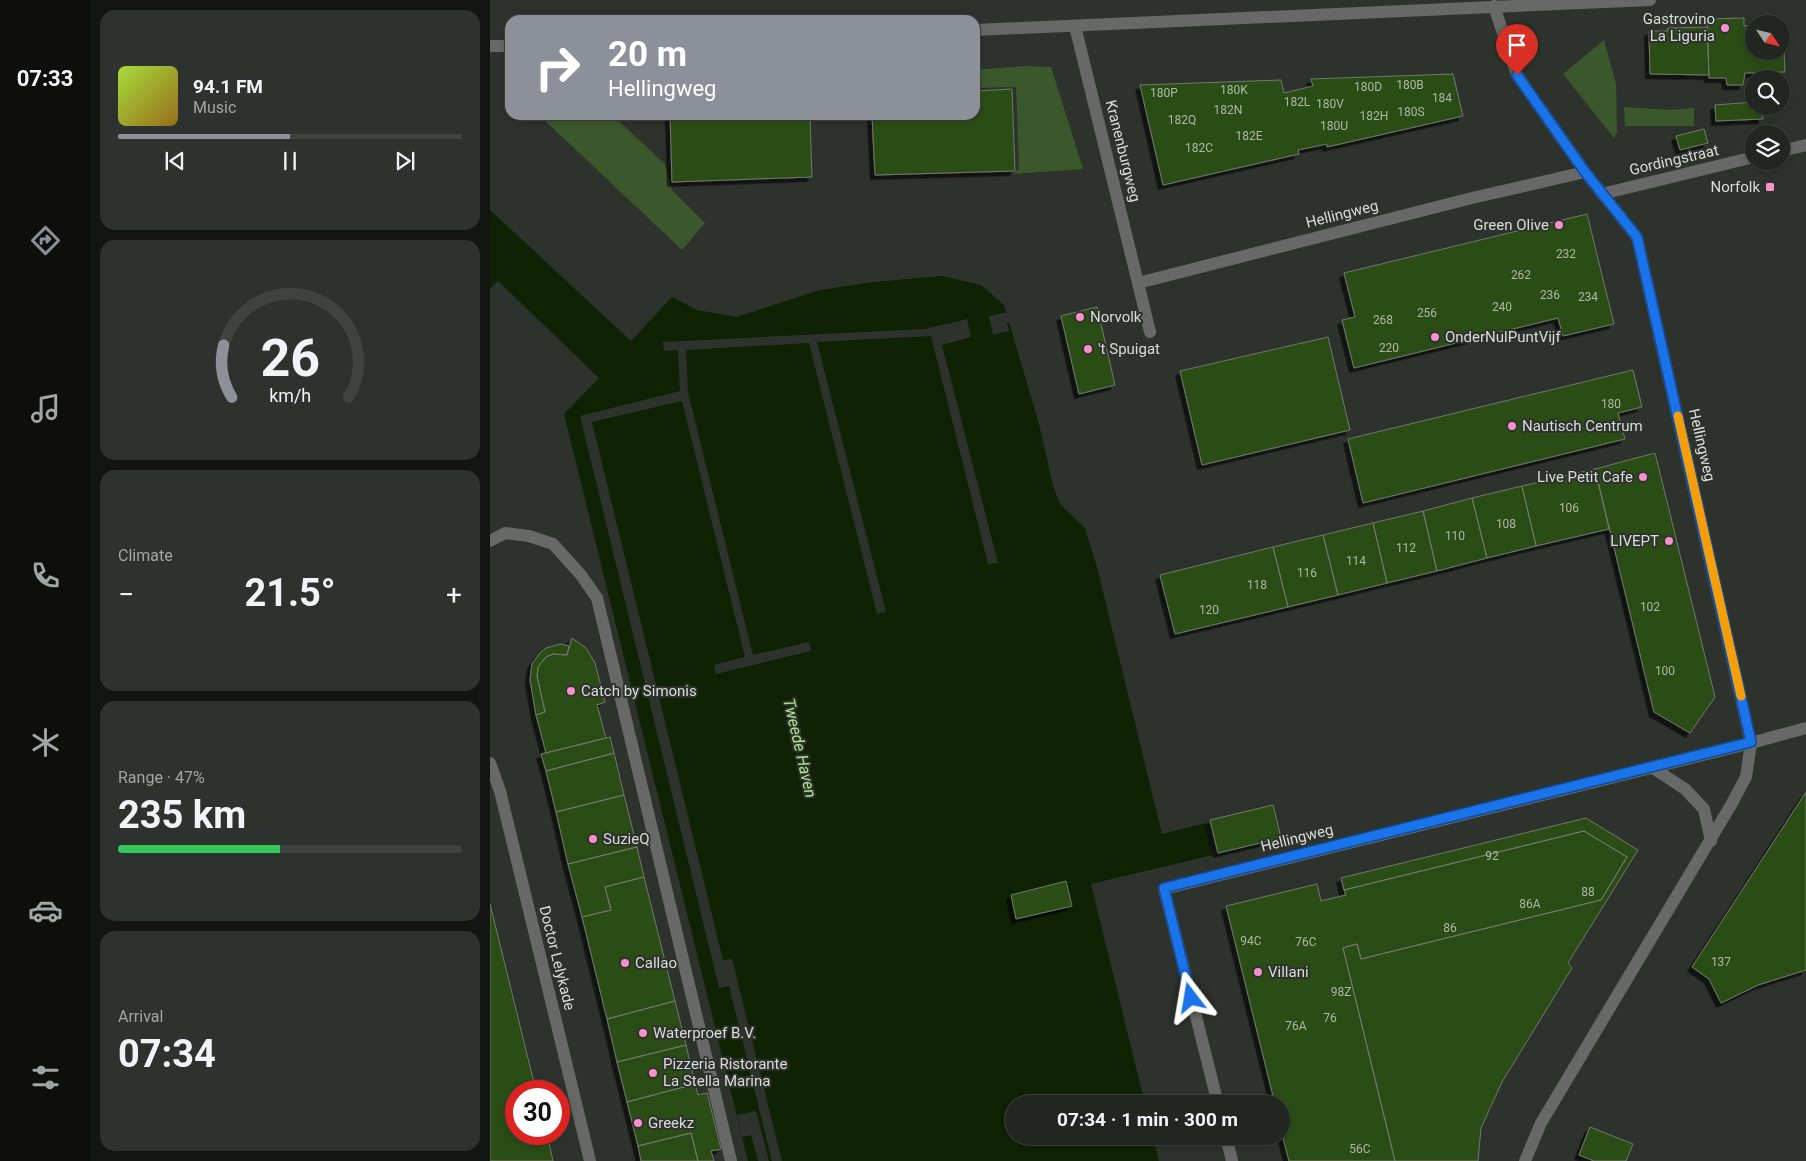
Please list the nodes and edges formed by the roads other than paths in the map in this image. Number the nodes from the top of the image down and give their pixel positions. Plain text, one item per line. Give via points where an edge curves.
1 (1650, 0) edge
2 (1494, 6) junction
3 (1075, 26) junction
4 (980, 30) edge
5 (490, 46) edge
6 (505, 46) edge
7 (1806, 145) edge
8 (1790, 149) edge
9 (1745, 159) edge
10 (1585, 172) junction
11 (1602, 194) junction
12 (1138, 284) junction
13 (1150, 332) dead end
14 (490, 541) edge
15 (1806, 728) edge
16 (1751, 742) junction
17 (490, 763) edge
18 (1653, 768) junction
19 (1710, 841) junction
20 (1216, 1095) edge
21 (1228, 1145) edge
22 (590, 1161) edge
23 (731, 1161) edge
24 (1232, 1161) edge
25 (1525, 1161) edge

1 - 2 street
2 - 3 street
2 - 10 street, Hellingweg via 1517,75
3 - 4 street
3 - 12 street, Kranenburgweg
5 - 6 street
7 - 8 street
9 - 11 street, Gordingstraat
10 - 11 street, Hellingweg
10 - 12 street, Hellingweg
11 - 16 street, Hellingweg via 1637,237 1643,258
12 - 13 street, Kranenburgweg
14 - 23 street via 505,533 553,544 597,598
15 - 16 street
16 - 18 street, Hellingweg
16 - 19 street, Hellingweg via 1746,777
17 - 22 street, Doctor Lelykade via 500,791
18 - 19 street via 1685,789 1704,809
18 - 20 street, Hellingweg via 1164,888
19 - 25 street, Hellingweg via 1541,1123
21 - 24 street

